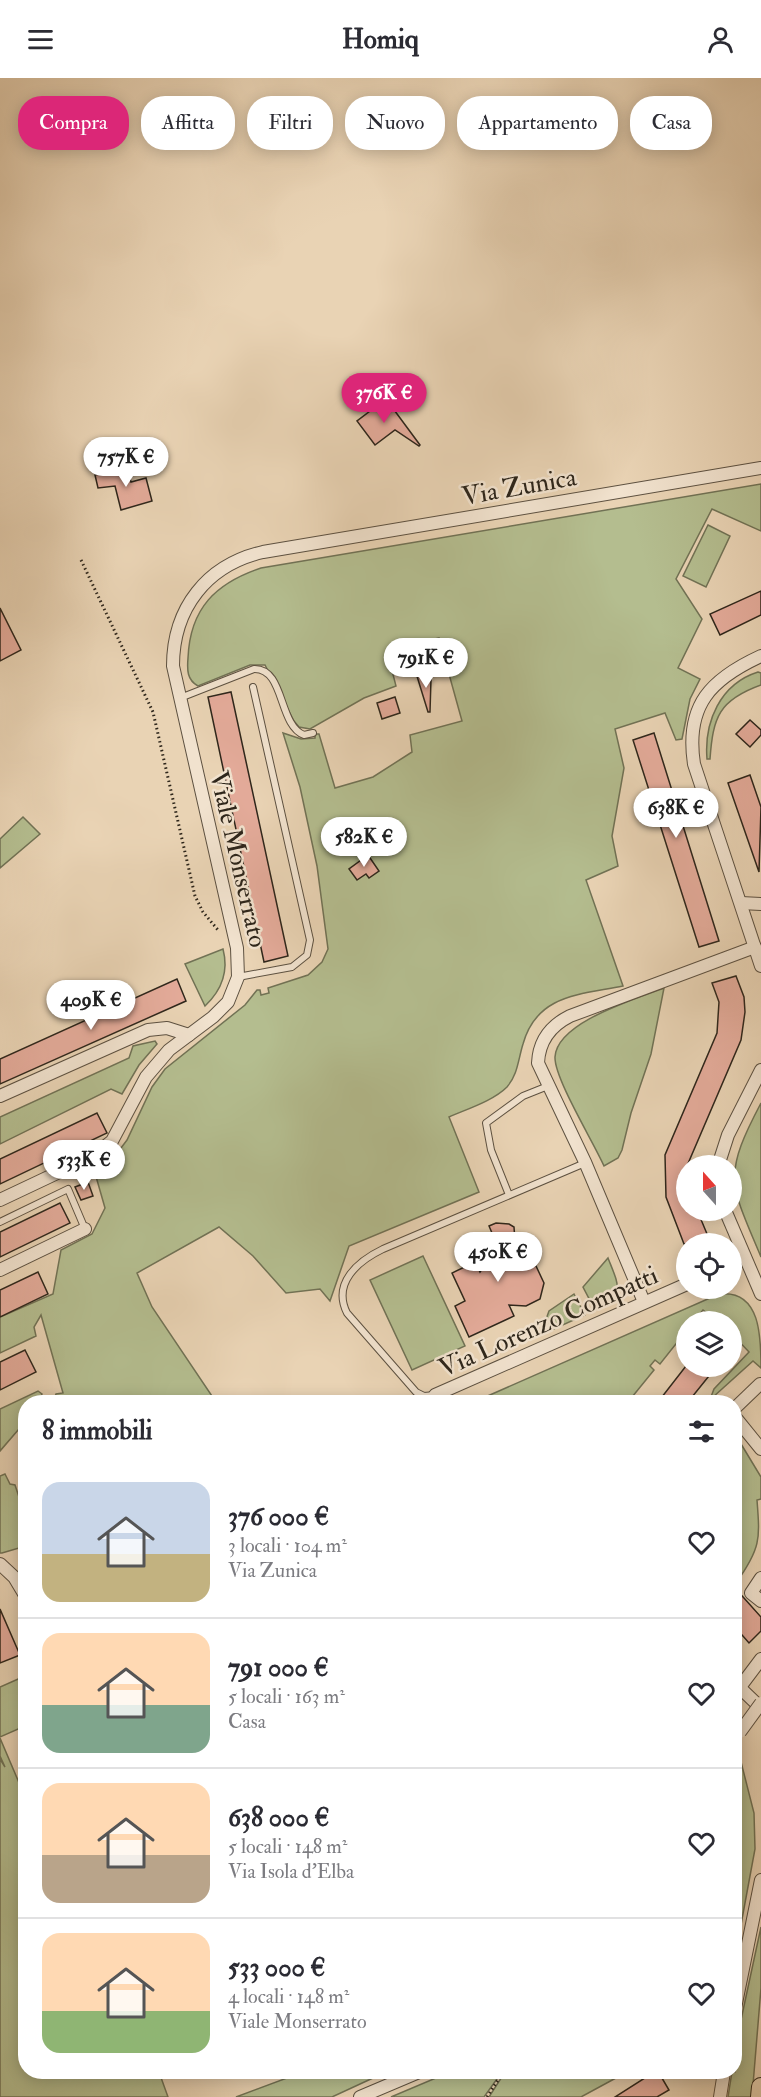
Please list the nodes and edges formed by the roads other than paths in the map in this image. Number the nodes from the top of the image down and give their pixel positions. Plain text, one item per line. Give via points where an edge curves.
1 (761, 468) edge
2 (284, 548) joint
3 (761, 656) edge
4 (254, 687) dead end
5 (180, 698) junction
6 (313, 733) dead end
7 (741, 903) junction
8 (761, 904) edge
9 (755, 947) junction
10 (761, 966) edge
11 (238, 977) junction
12 (189, 1035) junction
13 (761, 1070) edge
14 (548, 1086) junction
15 (0, 1096) edge
16 (722, 1155) edge
17 (585, 1162) junction
18 (508, 1195) junction
19 (0, 1200) edge
20 (729, 1221) edge
21 (0, 1222) edge
22 (85, 1229) joint
23 (745, 1259) junction
24 (742, 1260) edge
25 (0, 1270) edge
26 (676, 1289) edge
27 (761, 1294) edge
28 (644, 1302) junction
29 (760, 1384) edge
30 (422, 1395) edge
31 (446, 1395) edge
32 (742, 1401) edge
33 (742, 1426) edge
34 (761, 1449) edge
35 (0, 1564) edge
36 (761, 1578) edge
37 (18, 1583) edge
38 (761, 1601) edge
39 (761, 1659) edge
40 (742, 1680) edge
41 (742, 1690) edge
42 (761, 1703) edge
43 (761, 1708) edge
44 (742, 1729) edge
45 (761, 1880) edge
46 (742, 1974) edge
47 (402, 2079) edge
48 (723, 2079) edge
49 (761, 2087) edge
50 (360, 2097) edge
51 (720, 2097) edge
52 (760, 2097) edge

1 - 2 street, Via Zunica
2 - 5 street, Viale Monserrato via 249,555 229,564 210,577 191,599 178,624 173,652
3 - 7 street via 732,669 712,687 699,709 692,736 694,764
4 - 11 lane via 310,940 307,955 292,967
5 - 6 lane via 254,669 263,670 271,676 295,730 304,735
5 - 11 street, Viale Monserrato via 237,948
7 - 8 street
7 - 9 street
9 - 10 street
9 - 14 street via 562,1020 548,1032 539,1055 538,1064
11 - 12 street, Viale Monserrato via 234,993 221,1010
12 - 15 street via 167,1028 148,1030
12 - 19 street, Viale Monserrato via 169,1050 146,1077 112,1141 93,1156
13 - 16 street
14 - 17 street
14 - 18 lane via 524,1096 486,1123 491,1150
17 - 18 lane
17 - 28 street
18 - 30 lane via 372,1254 344,1284 343,1306 352,1319
20 - 23 street
21 - 22 lane via 68,1189
22 - 25 street
23 - 24 street
23 - 27 street
26 - 28 street, Via Lorenzo Compatti
28 - 31 street, Via Lorenzo Compatti
29 - 32 street
33 - 34 street
35 - 37 street
36 - 38 street via 751,1593
39 - 40 street
41 - 43 street
42 - 44 street, bridge
45 - 46 street
47 - 50 street
48 - 51 street
49 - 52 main road

